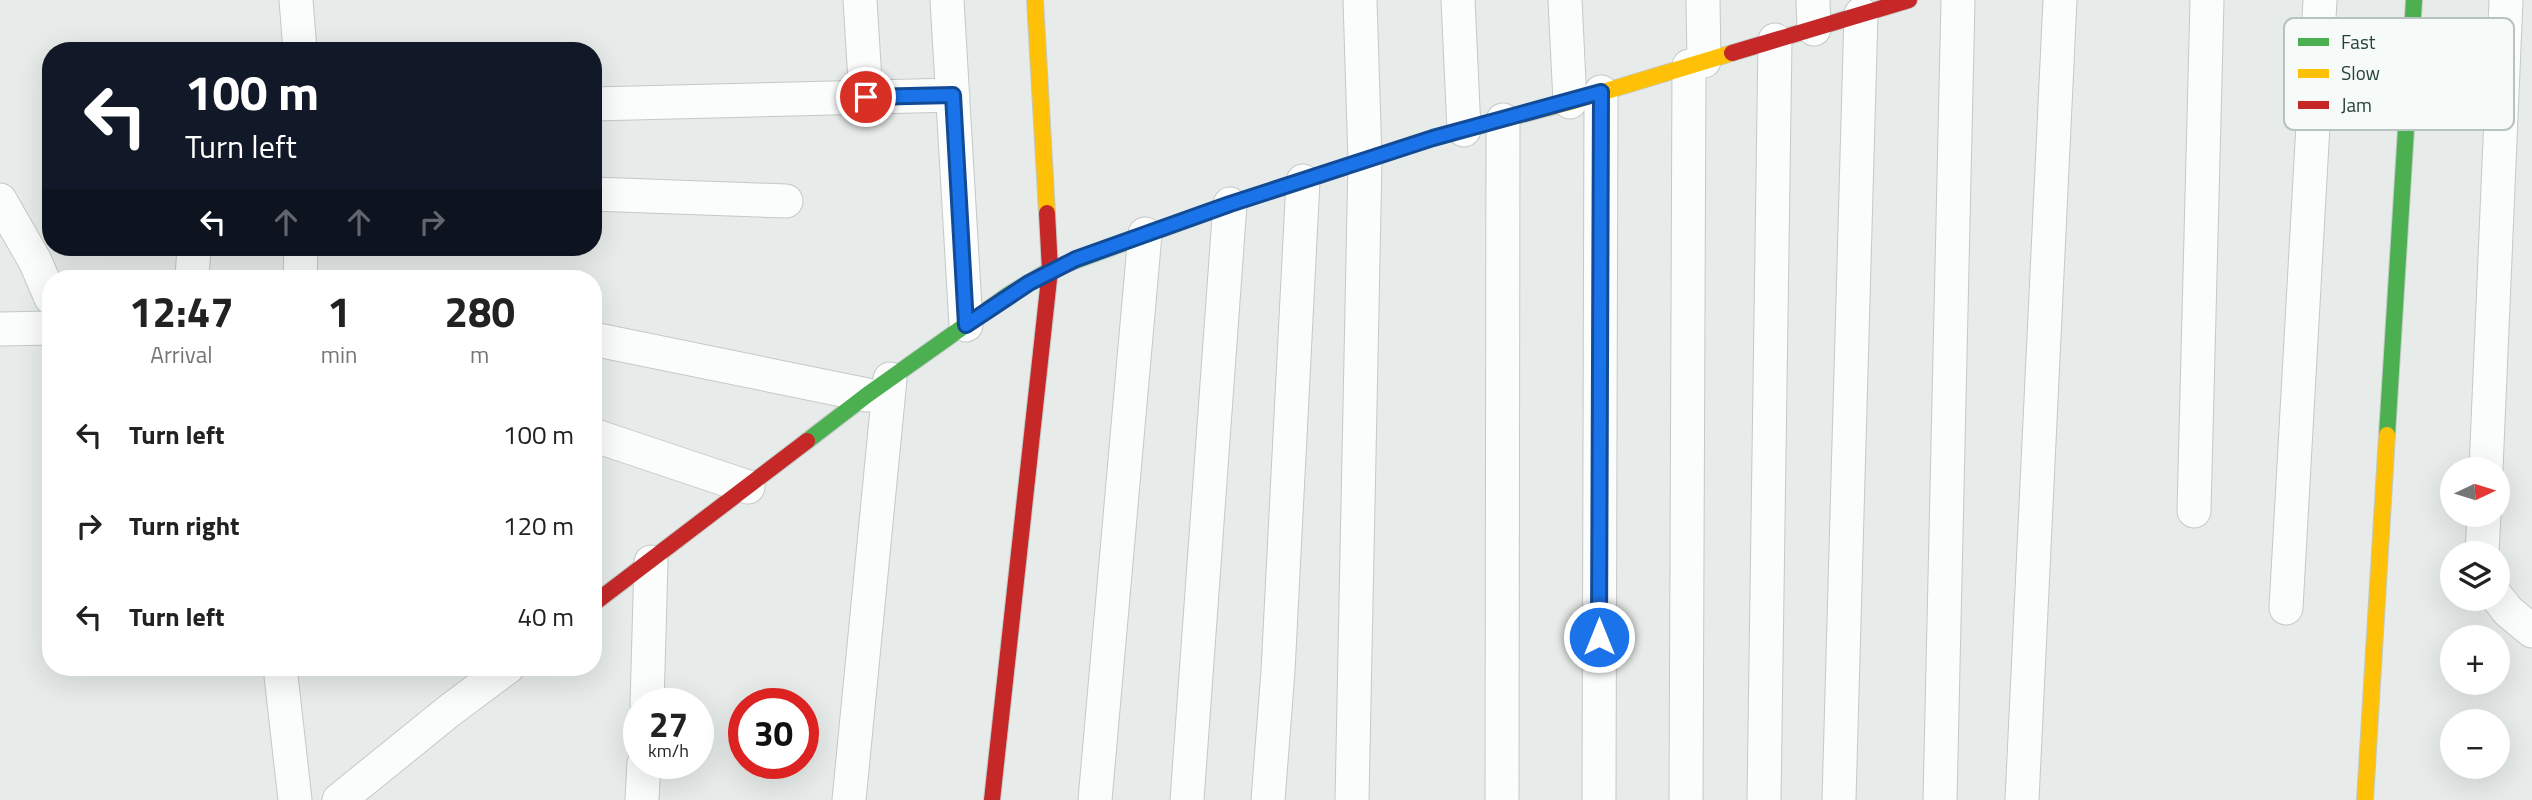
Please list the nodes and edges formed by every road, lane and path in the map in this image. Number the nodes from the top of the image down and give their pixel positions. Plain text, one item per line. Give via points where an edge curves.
1 (296, 0) edge
2 (860, 0) edge
3 (947, 0) edge
4 (1035, 0) edge
5 (1360, 0) edge
6 (1458, 0) edge
7 (1565, 0) edge
8 (1703, 0) edge
9 (1909, 0) edge
10 (1958, 0) edge
11 (2060, 0) edge
12 (2207, 0) edge
13 (2320, 0) edge
14 (2414, 0) edge
15 (2506, 0) edge
16 (1861, 14) junction
17 (1814, 15) edge
18 (2319, 18) edge
19 (2413, 18) edge
20 (2505, 18) edge
21 (1775, 40) junction
22 (299, 42) edge
23 (1697, 63) junction
24 (953, 95) junction
25 (866, 97) junction
26 (1585, 97) junction
27 (602, 104) edge
28 (1503, 120) junction
29 (1464, 130) junction
30 (2313, 130) edge
31 (2406, 130) edge
32 (2500, 130) edge
33 (1365, 160) junction
34 (1303, 181) junction
35 (602, 194) edge
36 (0, 200) edge
37 (786, 201) dead end
38 (1230, 204) junction
39 (1145, 234) junction
40 (1050, 270) junction
41 (42, 277) edge
42 (966, 325) junction
43 (42, 328) edge
44 (0, 329) edge
45 (602, 341) edge
46 (879, 387) junction
47 (602, 438) edge
48 (2487, 457) edge
49 (748, 487) junction
50 (2194, 511) dead end
51 (651, 562) junction
52 (602, 597) edge
53 (2286, 608) dead end
54 (2508, 611) edge
55 (2532, 631) edge
56 (281, 676) edge
57 (496, 676) edge
58 (647, 688) edge
59 (643, 779) edge
60 (295, 800) edge
61 (339, 800) edge
62 (642, 800) edge
63 (849, 800) edge
64 (992, 800) edge
65 (1095, 800) edge
66 (1187, 800) edge
67 (1268, 800) edge
68 (1352, 800) edge
69 (1502, 800) edge
70 (1599, 800) edge
71 (1686, 800) edge
72 (1764, 800) edge
73 (1839, 800) edge
74 (1940, 800) edge
75 (2022, 800) edge
76 (2365, 800) edge

1 - 22 street
2 - 25 street
3 - 24 street
4 - 40 street
5 - 33 street
6 - 29 street
7 - 26 street
8 - 23 street
9 - 16 street
10 - 74 street
11 - 75 street
12 - 50 street
13 - 18 street
14 - 19 street
15 - 20 street
16 - 17 street
16 - 73 street
17 - 21 street
21 - 23 street
21 - 72 street
23 - 26 street
23 - 71 street
24 - 25 street
24 - 42 street
25 - 27 street
26 - 28 street
26 - 70 street
28 - 29 street
28 - 69 street
29 - 33 street
30 - 53 street
31 - 76 street
32 - 48 street
33 - 34 street
33 - 68 street
34 - 38 street
34 - 67 street
35 - 37 street
36 - 41 street
38 - 39 street
38 - 66 street
39 - 40 street
39 - 65 street
40 - 42 street
40 - 64 street
42 - 46 street
43 - 44 street
45 - 46 street
46 - 49 street
46 - 63 street
47 - 49 street
49 - 51 street
51 - 52 street
51 - 58 street
54 - 55 street
56 - 60 street
57 - 61 street
59 - 62 street

